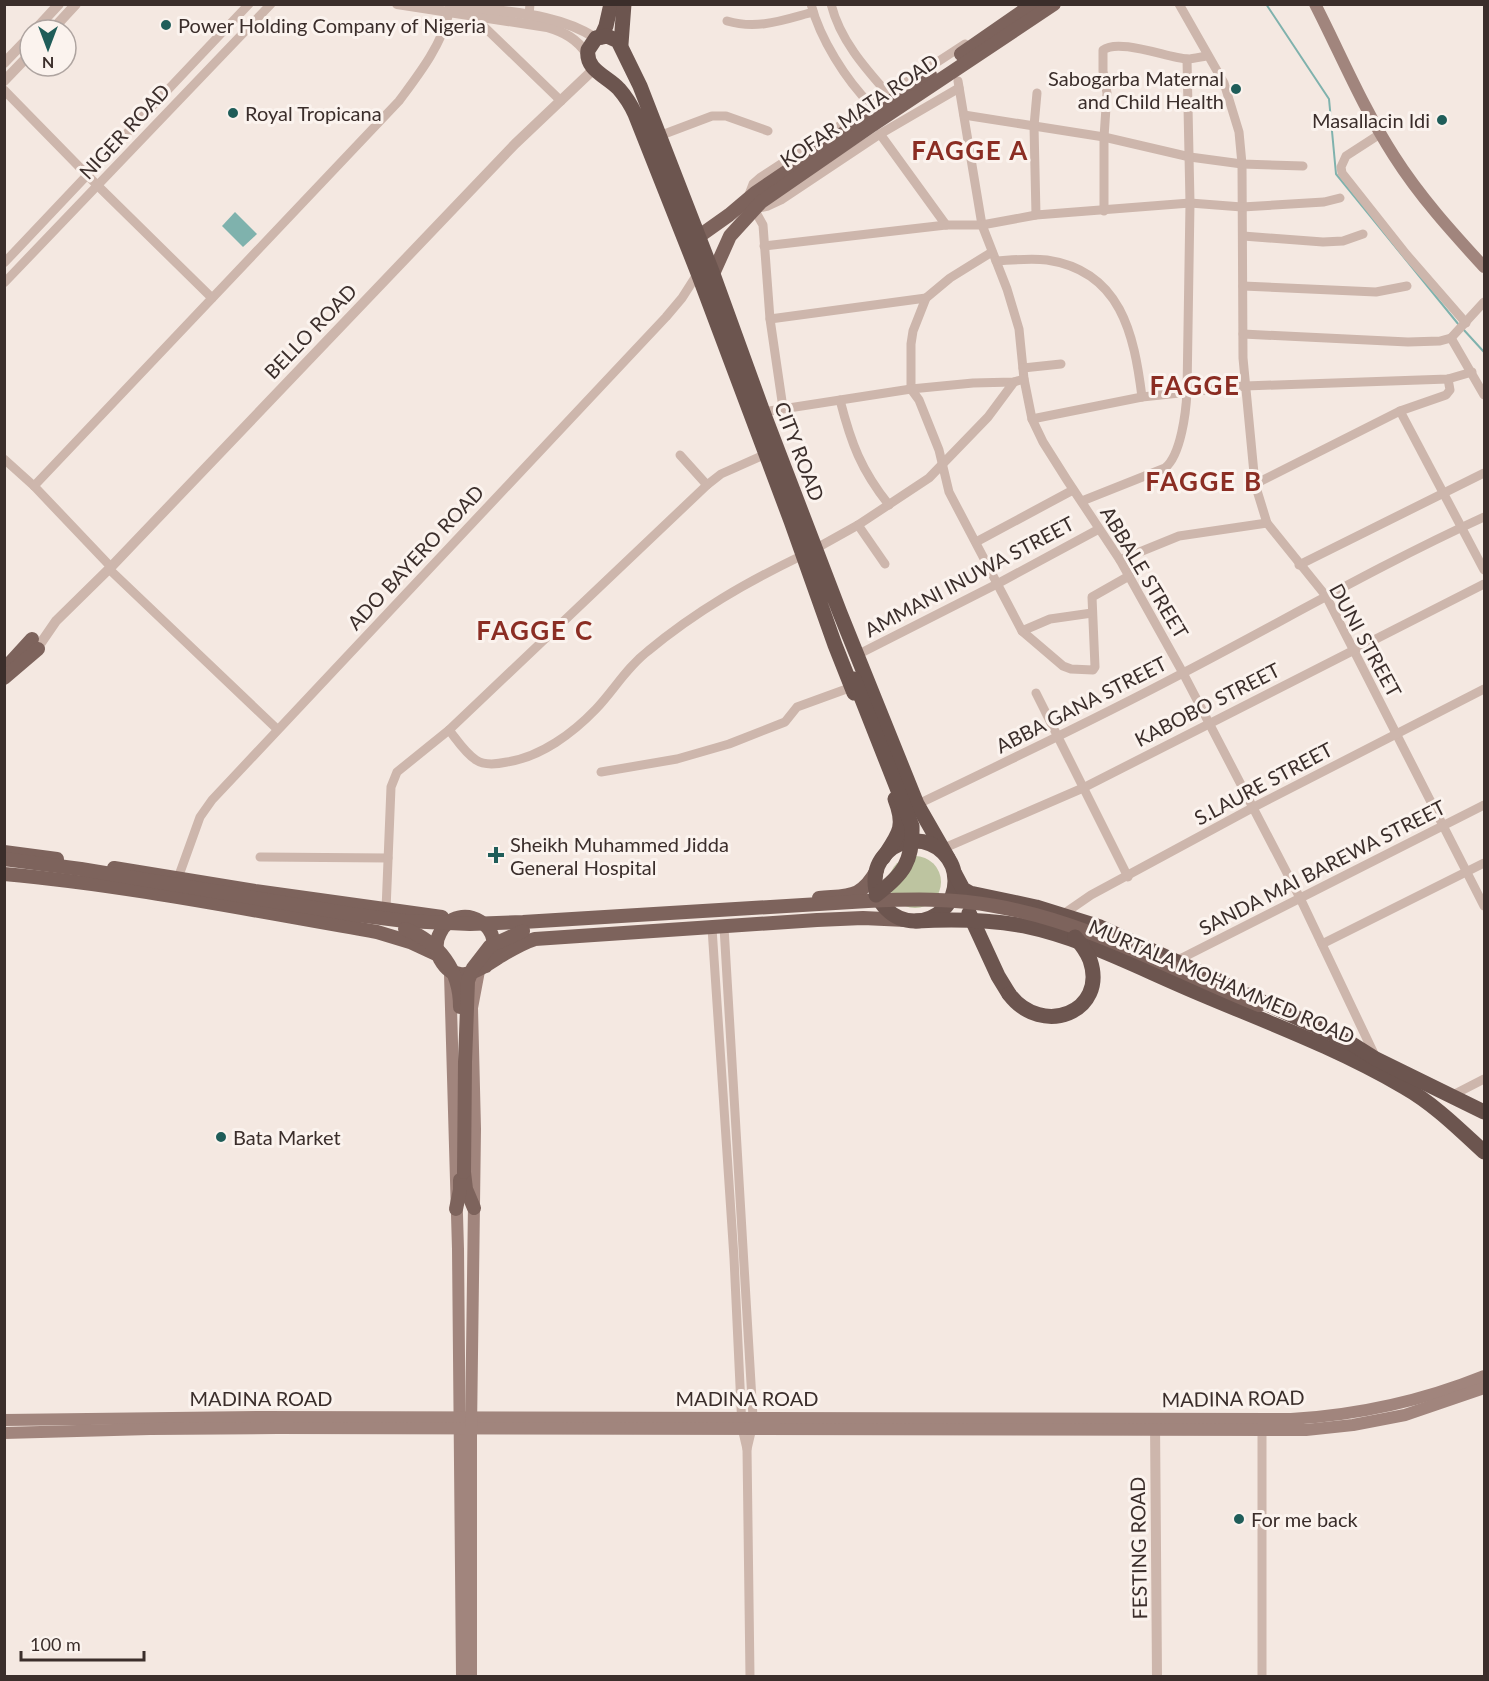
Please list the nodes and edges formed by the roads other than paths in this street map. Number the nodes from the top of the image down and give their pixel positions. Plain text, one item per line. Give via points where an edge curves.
1 (59, 4) edge
2 (76, 4) edge
3 (249, 4) edge
4 (271, 4) edge
5 (397, 4) edge
6 (611, 4) edge
7 (624, 4) edge
8 (831, 4) edge
9 (1025, 4) edge
10 (1033, 4) edge
11 (1054, 4) edge
12 (1179, 4) edge
13 (1315, 4) edge
14 (1324, 4) edge
15 (452, 7) edge
16 (812, 8) edge
17 (529, 10) edge
18 (474, 17) junction
19 (46, 18) edge
20 (63, 18) edge
21 (727, 21) dead end
22 (598, 37) junction
23 (18, 47) edge
24 (622, 49) junction
25 (587, 54) junction
26 (1206, 56) junction
27 (7, 58) edge
28 (1188, 59) junction
29 (18, 67) edge
30 (596, 70) junction
31 (4, 81) edge
32 (178, 81) junction
33 (4, 90) edge
34 (187, 90) junction
35 (1037, 93) dead end
36 (888, 94) junction
37 (561, 101) junction
38 (872, 105) junction
39 (964, 115) junction
40 (1034, 126) junction
41 (768, 131) dead end
42 (880, 134) junction
43 (1380, 134) junction
44 (659, 136) junction
45 (1104, 137) junction
46 (1190, 157) junction
47 (1242, 164) junction
48 (1303, 166) dead end
49 (89, 176) junction
50 (97, 185) junction
51 (1340, 198) dead end
52 (754, 201) junction
53 (1190, 203) junction
54 (1242, 207) junction
55 (1104, 211) junction
56 (1036, 215) junction
57 (946, 225) junction
58 (982, 225) junction
59 (1363, 234) dead end
60 (1243, 236) junction
61 (698, 237) junction
62 (764, 246) junction
63 (994, 257) junction
64 (1485, 258) edge
65 (4, 264) edge
66 (1485, 267) edge
67 (705, 274) junction
68 (4, 283) edge
69 (1243, 286) junction
70 (1407, 286) dead end
71 (212, 298) junction
72 (926, 298) junction
73 (1485, 302) edge
74 (770, 319) junction
75 (1466, 323) junction
76 (1243, 334) junction
77 (1451, 338) junction
78 (1061, 364) dead end
79 (1023, 368) junction
80 (1472, 372) junction
81 (1448, 379) junction
82 (1024, 380) junction
83 (1014, 382) junction
84 (1245, 386) junction
85 (911, 388) junction
86 (1187, 392) junction
87 (1485, 395) edge
88 (1142, 397) junction
89 (840, 400) junction
90 (783, 408) junction
91 (1400, 411) junction
92 (762, 412) junction
93 (1032, 419) junction
94 (680, 454) dead end
95 (766, 454) junction
96 (4, 459) edge
97 (941, 464) junction
98 (1485, 473) edge
99 (1255, 484) junction
100 (707, 485) junction
101 (34, 486) junction
102 (1073, 490) junction
103 (1445, 493) junction
104 (1082, 501) junction
105 (889, 504) junction
106 (1485, 517) edge
107 (1267, 524) junction
108 (858, 525) junction
109 (1462, 527) junction
110 (1098, 529) junction
111 (976, 542) junction
112 (809, 552) junction
113 (1120, 560) junction
114 (885, 564) dead end
115 (1299, 565) junction
116 (110, 568) junction
117 (1485, 570) edge
118 (1129, 576) junction
119 (997, 584) junction
120 (1485, 584) edge
121 (1326, 596) junction
122 (1092, 613) junction
123 (1022, 631) junction
124 (35, 644) junction
125 (1355, 651) junction
126 (857, 656) junction
127 (4, 663) edge
128 (4, 670) edge
129 (1183, 673) junction
130 (4, 678) edge
131 (853, 683) junction
132 (4, 685) edge
133 (1485, 689) edge
134 (1036, 693) dead end
135 (1209, 722) junction
136 (277, 729) junction
137 (449, 730) junction
138 (1396, 734) junction
139 (1059, 737) junction
140 (601, 772) dead end
141 (1083, 788) junction
142 (917, 804) junction
143 (1485, 805) edge
144 (1254, 807) junction
145 (900, 812) junction
146 (1443, 826) junction
147 (4, 852) edge
148 (945, 854) junction
149 (260, 857) dead end
150 (388, 858) junction
151 (4, 859) edge
152 (1485, 863) edge
153 (880, 864) junction
154 (4, 867) edge
155 (1467, 872) junction
156 (4, 874) edge
157 (1128, 877) junction
158 (178, 878) junction
159 (955, 880) junction
160 (872, 898) junction
161 (1300, 898) junction
162 (1484, 905) edge
163 (386, 910) junction
164 (1062, 915) junction
165 (469, 917) junction
166 (453, 918) junction
167 (972, 919) junction
168 (911, 921) junction
169 (718, 927) junction
170 (405, 929) junction
171 (523, 931) junction
172 (1075, 936) junction
173 (1322, 945) junction
174 (438, 956) junction
175 (1176, 961) junction
176 (482, 969) junction
177 (450, 970) junction
178 (1258, 1009) junction
179 (1297, 1018) junction
180 (1293, 1034) junction
181 (1376, 1059) junction
182 (1485, 1079) edge
183 (1450, 1096) junction
184 (1485, 1112) edge
185 (1485, 1152) edge
186 (462, 1172) junction
187 (474, 1208) junction
188 (456, 1209) junction
189 (1485, 1376) edge
190 (1485, 1388) edge
191 (4, 1420) edge
192 (465, 1423) junction
193 (747, 1423) junction
194 (1155, 1424) junction
195 (1262, 1425) junction
196 (44, 1426) junction
197 (4, 1433) edge
198 (462, 1677) edge
199 (471, 1677) edge
200 (750, 1677) edge
201 (1157, 1677) edge
202 (1262, 1677) edge

1 - 19 street
2 - 20 street
3 - 32 street, NIGER ROAD
4 - 34 street, NIGER ROAD
5 - 15 street
6 - 22 highway via 606,26
7 - 24 highway
8 - 36 street via 855,56
9 - 36 street
10 - 52 main road, KOFAR MATA ROAD
11 - 52 main road, KOFAR MATA ROAD
12 - 26 street, DUNI STREET
13 - 43 main road
14 - 64 main road via 1395,144 1440,208
15 - 17 street
15 - 18 street
15 - 71 street via 442,37 399,101
16 - 21 street via 760,25
16 - 38 street via 828,46 854,87
17 - 22 street
18 - 25 street via 561,31
18 - 37 street
22 - 24 highway via 613,38
22 - 25 highway via 589,45
23 - 27 street
24 - 30 highway via 623,60 616,70
24 - 44 highway, CITY ROAD
25 - 30 highway
26 - 28 street
26 - 47 street, DUNI STREET via 1224,83 1239,132
28 - 45 street via 1126,47 1104,49
28 - 46 street
29 - 31 street
30 - 37 street, BELLO ROAD
30 - 67 highway, CITY ROAD via 622,92 635,114
32 - 34 street
32 - 49 street, NIGER ROAD
33 - 49 street
34 - 50 street, NIGER ROAD
35 - 40 street
36 - 38 street
37 - 116 street, BELLO ROAD
38 - 52 street via 761,177 753,184
39 - 40 street
39 - 42 street, ABBALE STREET via 959,84
39 - 58 street, ABBALE STREET
40 - 45 street
40 - 56 street
41 - 44 street via 726,116 712,116
42 - 52 street via 781,200 768,206
42 - 57 street
43 - 66 main road via 1425,199
43 - 75 street via 1346,156 1342,173
44 - 61 highway, CITY ROAD
45 - 46 street
45 - 55 street
46 - 47 street
46 - 53 street
47 - 48 street
47 - 54 street, DUNI STREET
49 - 50 street
49 - 65 street, NIGER ROAD
50 - 68 street, NIGER ROAD
50 - 71 street
51 - 54 street
52 - 61 main road, KOFAR MATA ROAD
52 - 62 street
52 - 67 main road, KOFAR MATA ROAD
53 - 54 street
53 - 55 street
53 - 86 street
54 - 60 street, DUNI STREET
55 - 56 street
56 - 58 street
57 - 58 street
57 - 62 street
58 - 63 street, ABBALE STREET
59 - 60 street via 1323,242
60 - 69 street, DUNI STREET
61 - 67 highway, CITY ROAD
62 - 74 street
63 - 72 street via 950,278
63 - 79 street, ABBALE STREET via 1019,329
63 - 88 street via 1062,263 1088,274 1106,288 1130,329
67 - 92 highway, CITY ROAD
67 - 95 highway, CITY ROAD
67 - 136 street, ADO BAYERO ROAD
69 - 70 street via 1376,292
69 - 76 street, DUNI STREET
71 - 101 street
72 - 74 street
72 - 85 street via 910,345
73 - 75 street
74 - 90 street
75 - 77 street
76 - 77 street via 1408,342
76 - 84 street, DUNI STREET
77 - 80 street
78 - 79 street
79 - 82 street, ABBALE STREET
80 - 81 street
80 - 87 street
81 - 84 street
81 - 91 street via 1450,390 1446,395
82 - 83 street
82 - 93 street, ABBALE STREET
83 - 85 street
83 - 97 street via 988,417
84 - 86 street
84 - 99 street, DUNI STREET
85 - 89 street
85 - 97 street via 939,450
86 - 88 street
86 - 104 street via 1172,463
88 - 93 street
89 - 90 street
89 - 105 street via 855,451 870,480
90 - 92 street
91 - 99 street
91 - 103 street
92 - 112 highway, CITY ROAD
93 - 102 street, ABBALE STREET
94 - 100 street
95 - 100 street via 721,474
95 - 112 highway, CITY ROAD
96 - 101 street
97 - 105 street via 929,478
97 - 111 street via 949,492
98 - 103 street
99 - 107 street, DUNI STREET
100 - 137 street
101 - 116 street
102 - 104 street, ABBALE STREET
102 - 111 street
103 - 109 street
103 - 115 street
104 - 110 street, ABBALE STREET
105 - 108 street
106 - 109 street, ABBA GANA STREET
107 - 113 street via 1179,536
107 - 115 street, DUNI STREET
108 - 112 street
108 - 114 street
109 - 117 street
109 - 121 street, ABBA GANA STREET
110 - 113 street, ABBALE STREET
110 - 119 street, AMMANI INUWA STREET
111 - 119 street
112 - 126 highway, CITY ROAD
112 - 131 highway, CITY ROAD via 835,645 851,671
112 - 137 street via 737,588 648,651 596,709 539,752 516,761 477,761
113 - 118 street, ABBALE STREET
115 - 121 street, DUNI STREET
116 - 124 street, BELLO ROAD
116 - 136 street
118 - 122 street via 1094,595
118 - 129 street, ABBALE STREET
119 - 123 street
119 - 126 street, AMMANI INUWA STREET
120 - 125 street, KABOBO STREET
121 - 125 street, DUNI STREET
121 - 129 street, ABBA GANA STREET
122 - 123 street via 1050,619
122 - 123 street via 1095,667 1090,671 1064,666
124 - 127 street, BELLO ROAD
124 - 128 main road
124 - 130 main road
124 - 132 street, BELLO ROAD
125 - 135 street, KABOBO STREET
125 - 138 street, DUNI STREET
126 - 142 highway, CITY ROAD
129 - 135 street, ABBALE STREET
129 - 139 street, ABBA GANA STREET
131 - 140 street via 797,707 785,722 729,744 677,759
131 - 145 highway
131 - 160 highway, bridge via 912,826 908,861 899,876
133 - 138 street, S.LAURE STREET
134 - 139 street
135 - 141 street, KABOBO STREET
135 - 144 street, ABBALE STREET
136 - 158 street, ADO BAYERO ROAD via 200,817
137 - 150 street via 392,780
138 - 144 street, S.LAURE STREET
138 - 146 street, DUNI STREET
139 - 141 street
139 - 142 street, ABBA GANA STREET
141 - 148 street, KABOBO STREET
141 - 157 street
142 - 145 street, ABBA GANA STREET
142 - 148 highway, CITY ROAD
143 - 146 street, SANDA MAI BAREWA STREET
144 - 157 street, S.LAURE STREET
144 - 161 street, ABBALE STREET
145 - 153 highway via 900,830
146 - 155 street, DUNI STREET
146 - 161 street, SANDA MAI BAREWA STREET
147 - 158 main road
148 - 153 highway via 928,844 903,843
148 - 159 highway
149 - 150 street
150 - 163 street
151 - 160 main road, bridge via 357,915 470,924 598,919
152 - 155 street
153 - 165 main road via 863,890 840,896
153 - 168 highway via 875,886 880,901 891,913
154 - 170 main road
155 - 162 street, DUNI STREET
155 - 173 street
156 - 174 main road via 377,932
157 - 164 street, S.LAURE STREET via 1090,895
158 - 163 main road
159 - 164 highway, MURTALA MOHAMMED ROAD via 970,893
159 - 167 highway
159 - 168 highway via 946,907 927,920
160 - 178 main road, bridge via 959,901 1030,913 1099,936
161 - 173 street, ABBALE STREET
161 - 175 street, SANDA MAI BAREWA STREET
163 - 166 main road
164 - 175 highway, MURTALA MOHAMMED ROAD via 1100,927
165 - 166 main road
165 - 176 main road via 488,927 493,936 492,957
166 - 174 main road via 437,939
167 - 168 highway, MURTALA MOHAMMED ROAD
167 - 172 highway, bridge via 1009,994 1027,1011 1049,1017 1066,1014 1081,1005 1092,985 1090,960
167 - 180 highway, MURTALA MOHAMMED ROAD via 1026,927 1077,941
168 - 169 main road via 863,918
169 - 176 main road via 536,939
169 - 193 street via 734,1257
170 - 171 main road, bridge
170 - 186 main road, bridge via 441,952 456,980 460,1001
171 - 172 main road via 912,907 994,914
171 - 186 main road, bridge via 490,946 468,981
172 - 178 main road
173 - 181 street, ABBALE STREET
174 - 177 main road
175 - 179 highway, MURTALA MOHAMMED ROAD
176 - 177 main road via 462,974
176 - 187 main road via 472,1008
177 - 188 main road
178 - 179 main road
178 - 180 main road
179 - 181 highway, MURTALA MOHAMMED ROAD
180 - 185 highway, MURTALA MOHAMMED ROAD via 1406,1088
181 - 183 highway, MURTALA MOHAMMED ROAD
182 - 183 street
183 - 184 highway, MURTALA MOHAMMED ROAD
186 - 187 main road
186 - 188 main road
187 - 192 main road
188 - 192 main road
189 - 195 main road, MADINA ROAD via 1374,1409
190 - 195 main road, MADINA ROAD via 1382,1420 1306,1430
191 - 196 main road, MADINA ROAD
192 - 193 main road, MADINA ROAD
192 - 196 main road, MADINA ROAD via 259,1417
192 - 198 main road
192 - 199 main road
193 - 194 main road, MADINA ROAD
193 - 200 street
194 - 195 main road, MADINA ROAD
194 - 201 street, FESTING ROAD
195 - 202 street
196 - 197 main road, MADINA ROAD

